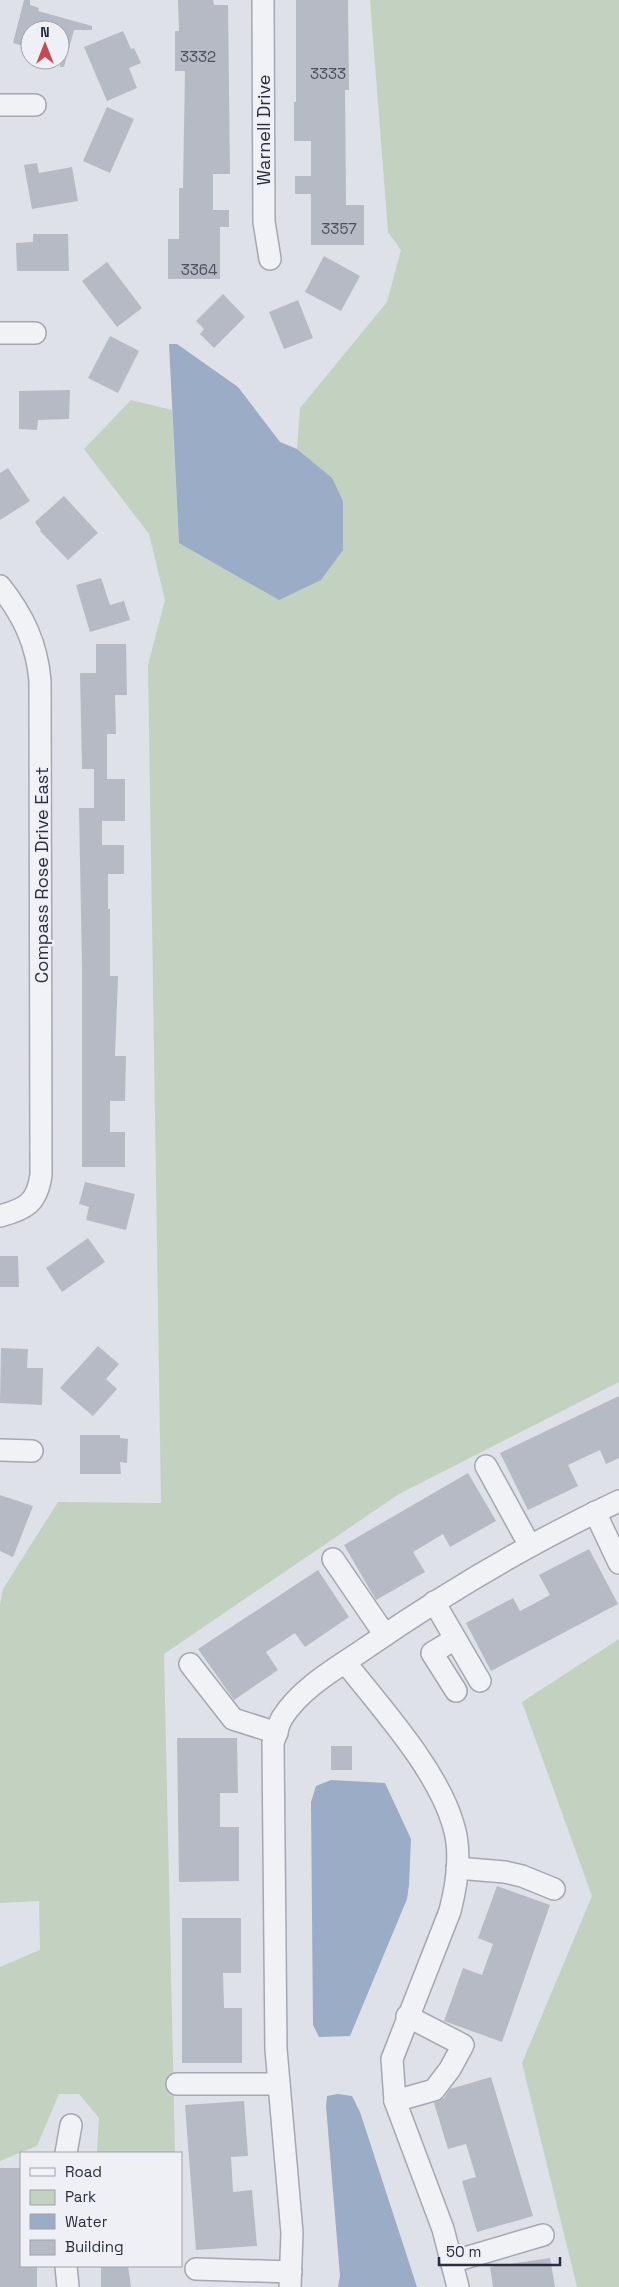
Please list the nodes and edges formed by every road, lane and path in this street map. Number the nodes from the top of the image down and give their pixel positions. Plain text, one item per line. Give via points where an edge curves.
1 (263, 0) edge
2 (0, 105) edge
3 (35, 105) dead end
4 (270, 259) dead end
5 (0, 333) edge
6 (35, 333) dead end
7 (0, 586) edge
8 (0, 1216) edge
9 (0, 1450) edge
10 (32, 1451) dead end
11 (486, 1466) dead end
12 (619, 1501) edge
13 (595, 1512) junction
14 (530, 1546) junction
15 (333, 1559) dead end
16 (619, 1563) edge
17 (434, 1602) junction
18 (385, 1635) junction
19 (455, 1639) junction
20 (346, 1662) junction
21 (190, 1664) dead end
22 (480, 1681) dead end
23 (456, 1691) dead end
24 (277, 1733) junction
25 (457, 1868) junction
26 (554, 1889) dead end
27 (407, 2016) junction
28 (177, 2084) dead end
29 (279, 2084) junction
30 (395, 2101) junction
31 (71, 2126) dead end
32 (66, 2152) edge
33 (543, 2235) dead end
34 (451, 2262) junction
35 (66, 2267) edge
36 (196, 2269) dead end
37 (291, 2280) edge
38 (68, 2287) edge
39 (458, 2287) edge

1 - 4 street, Warnell Drive via 264,222
2 - 3 street
5 - 6 street
7 - 8 street, Compass Rose Drive East via 23,618 38,658 40,681 41,1175 39,1192 30,1203 18,1211
9 - 10 street
11 - 14 street
12 - 13 street
13 - 14 street
13 - 16 street
14 - 17 street
15 - 18 street
17 - 18 street
17 - 19 street
18 - 20 street
19 - 22 street
19 - 23 street via 432,1653
20 - 24 street via 302,1694 282,1719
20 - 25 street via 444,1797 454,1825
21 - 24 street via 233,1719
24 - 29 street via 273,1743
25 - 26 street via 505,1872
25 - 27 street via 457,1885 450,1910
27 - 30 street via 392,2059
27 - 30 street via 464,2044 434,2090
28 - 29 street
29 - 37 street via 292,2234
30 - 34 street
31 - 32 street
33 - 34 street
34 - 39 street
35 - 38 street
36 - 37 street

